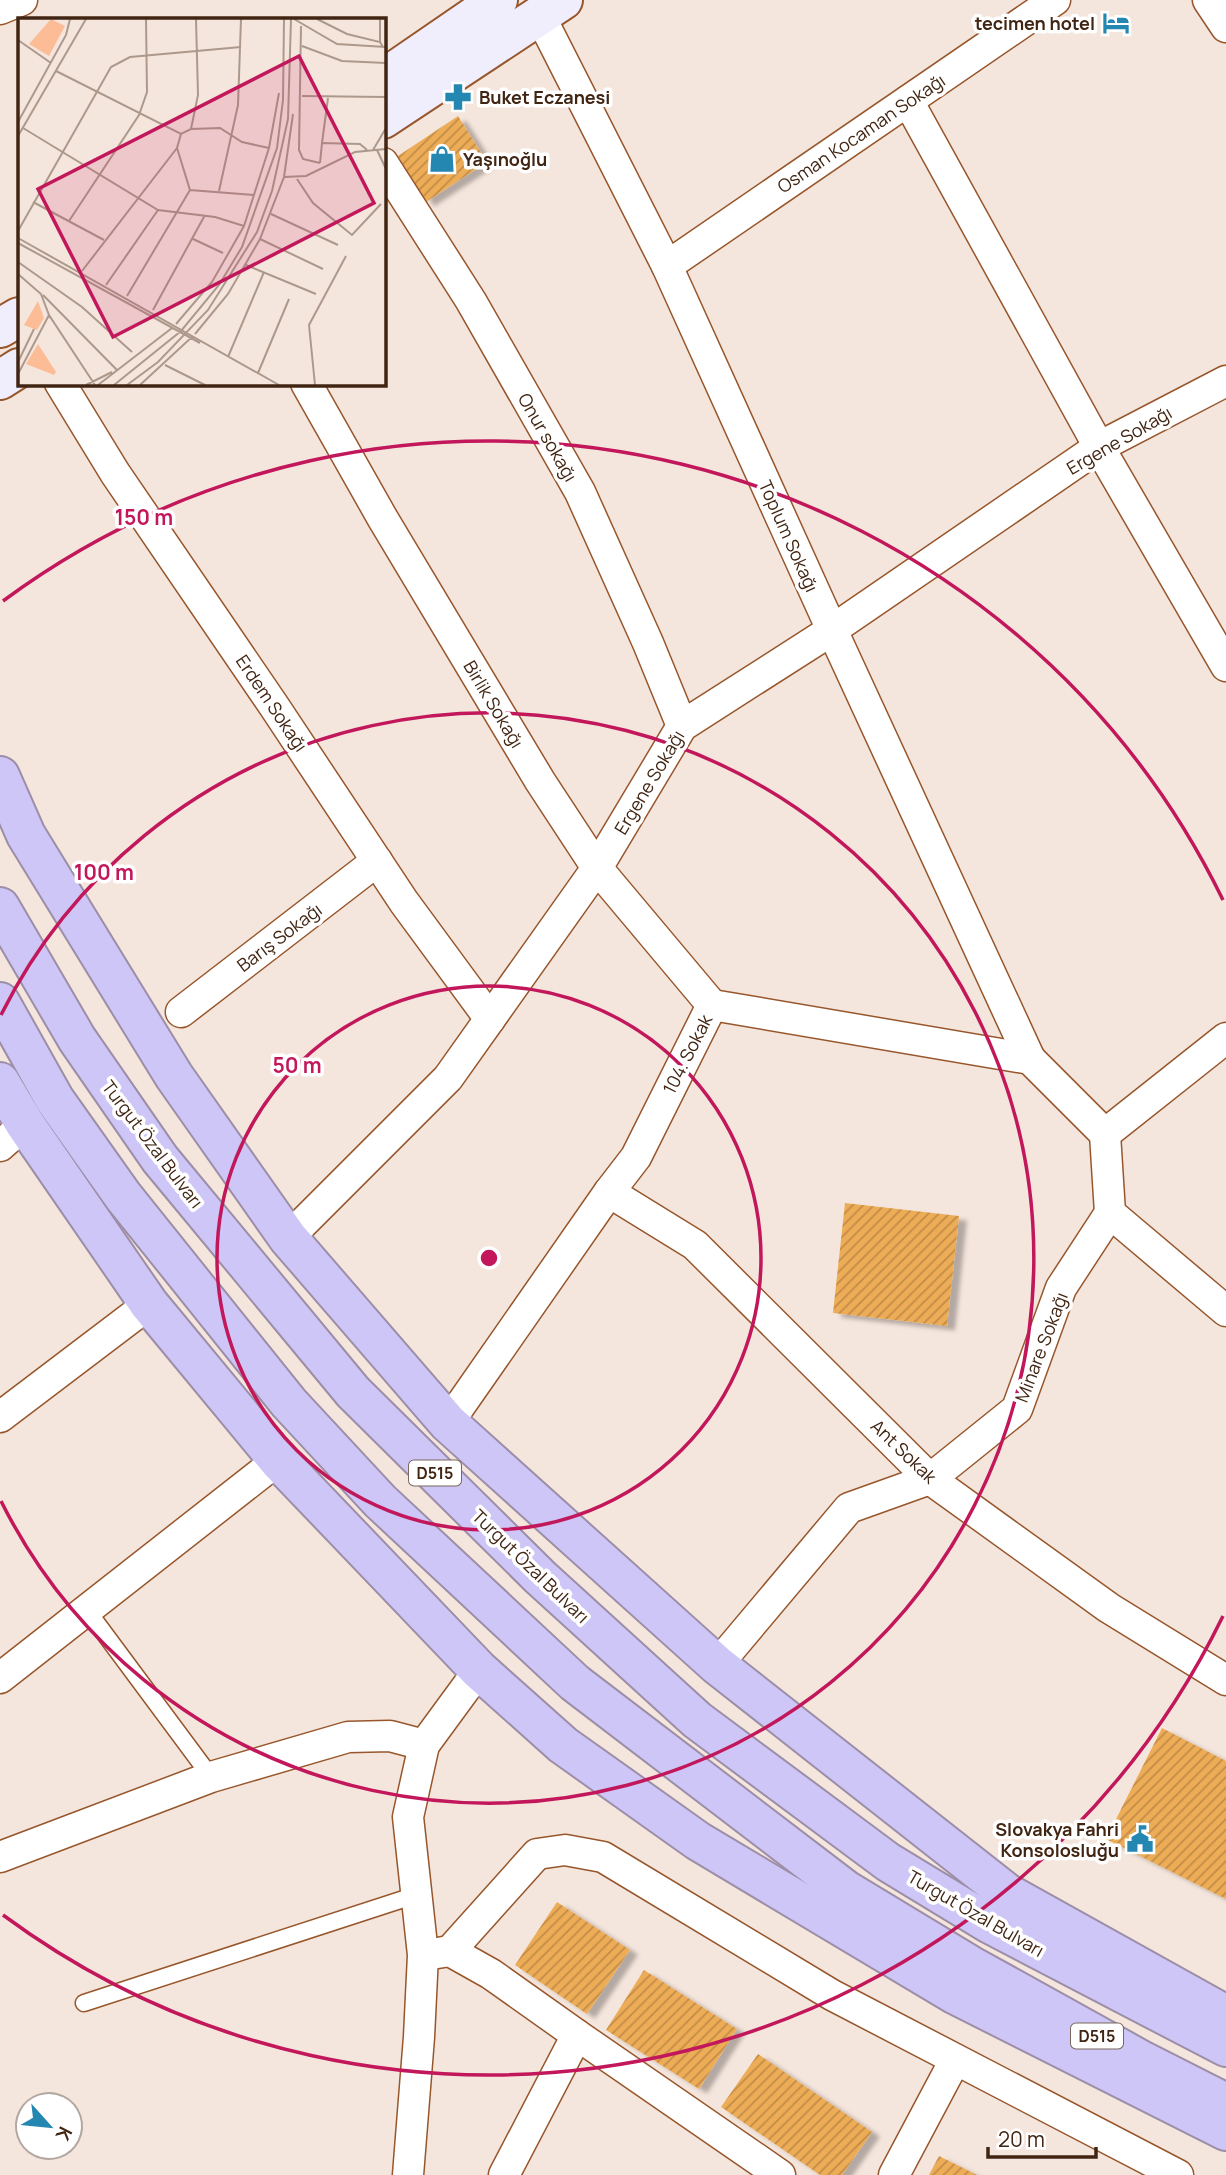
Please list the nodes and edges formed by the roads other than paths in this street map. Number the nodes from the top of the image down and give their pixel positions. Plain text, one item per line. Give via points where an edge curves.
1 (22, 0) edge
2 (498, 0) edge
3 (1055, 0) edge
4 (1208, 0) edge
5 (551, 8) edge
6 (0, 9) edge
7 (1226, 27) edge
8 (385, 78) edge
9 (908, 101) junction
10 (385, 118) edge
11 (385, 166) edge
12 (667, 266) junction
13 (18, 318) edge
14 (0, 328) edge
15 (18, 369) edge
16 (0, 380) edge
17 (1226, 381) edge
18 (61, 385) edge
19 (307, 385) edge
20 (1098, 447) junction
21 (832, 630) junction
22 (1226, 667) edge
23 (682, 726) junction
24 (0, 776) edge
25 (377, 861) junction
26 (597, 868) junction
27 (0, 907) edge
28 (0, 1002) edge
29 (712, 1005) junction
30 (181, 1012) dead end
31 (490, 1020) junction
32 (1226, 1038) edge
33 (1030, 1059) junction
34 (0, 1082) edge
35 (1105, 1134) junction
36 (12, 1135) edge
37 (609, 1192) junction
38 (1111, 1213) junction
39 (288, 1238) junction
40 (149, 1304) junction
41 (1226, 1311) edge
42 (0, 1418) edge
43 (448, 1423) junction
44 (278, 1460) junction
45 (930, 1479) junction
46 (87, 1609) junction
47 (717, 1665) junction
48 (479, 1670) junction
49 (0, 1678) edge
50 (1226, 1680) edge
51 (424, 1745) junction
52 (211, 1777) junction
53 (0, 1857) edge
54 (416, 1895) junction
55 (436, 1953) junction
56 (84, 2003) dead end
57 (1226, 2015) edge
58 (577, 2035) junction
59 (1226, 2047) edge
60 (956, 2060) junction
61 (1226, 2103) edge
62 (1226, 2131) edge
63 (408, 2175) edge
64 (504, 2175) edge
65 (780, 2175) edge
66 (894, 2175) edge
67 (1178, 2175) edge

1 - 6 street
2 - 8 main road
3 - 9 street, Osman Kocaman Sokağı
4 - 7 street
5 - 10 main road
5 - 12 street, Toplum Sokağı
9 - 12 street, Osman Kocaman Sokağı
9 - 20 street
11 - 23 street, Onur sokağı via 471,300 580,492
12 - 21 street, Toplum Sokağı
13 - 14 main road
15 - 16 main road
17 - 20 street, Ergene Sokağı
18 - 25 street, Erdem Sokağı via 115,473
19 - 26 street, Birlik Sokağı via 540,781
20 - 21 street, Ergene Sokağı
20 - 22 street
21 - 23 street, Ergene Sokağı
21 - 33 street, Toplum Sokağı
23 - 26 street, Ergene Sokağı
24 - 39 highway via 26,835 174,1076
25 - 30 street, Barış Sokağı
25 - 31 street, Erdem Sokağı
26 - 29 street, Birlik Sokağı
26 - 31 street, Ergene Sokağı
27 - 59 highway, Turgut Özal Bulvarı / D515 via 77,1039 160,1159 354,1392 540,1577 697,1720 888,1862 990,1924
28 - 61 highway, D515 via 55,1100 123,1196 289,1403 405,1527 575,1683 846,1890 970,1965
29 - 33 street, 104. Sokak
29 - 37 street, 104. Sokak via 636,1157
31 - 39 street, Ergene Sokağı via 448,1078
32 - 35 street
33 - 35 street
34 - 36 highway
35 - 38 street
36 - 40 highway
37 - 43 street, 104. Sokak
37 - 45 street, Ant Sokak via 695,1245
38 - 41 street
38 - 45 street, Minare Sokağı via 1061,1289 1017,1409
39 - 43 highway
40 - 42 street
40 - 44 highway
43 - 47 highway
44 - 46 street
44 - 48 highway
45 - 47 street, Minare Sokağı via 849,1508
45 - 50 street, Ant Sokak via 1109,1608
46 - 49 street
46 - 52 lane
47 - 57 highway via 1007,1893
48 - 51 street
48 - 62 highway via 564,1745 698,1841 954,1994
51 - 52 street via 390,1736 348,1737
51 - 54 street via 408,1817
52 - 53 street
54 - 55 street
54 - 56 lane
55 - 58 street via 491,1973
55 - 60 street via 537,1853 565,1850 603,1857 831,1995
55 - 63 street
58 - 64 street
58 - 65 street
60 - 66 street
60 - 67 street

